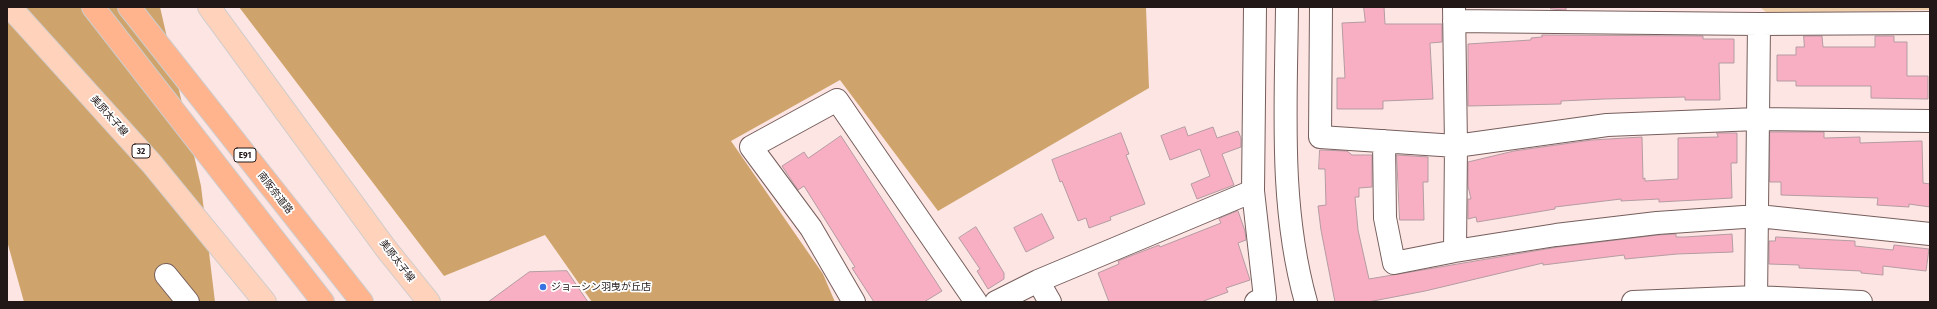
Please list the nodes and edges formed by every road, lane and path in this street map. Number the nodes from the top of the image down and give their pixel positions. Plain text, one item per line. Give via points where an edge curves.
1 (10, 7) edge
2 (93, 7) edge
3 (129, 7) edge
4 (209, 7) edge
5 (1255, 7) edge
6 (1287, 7) edge
7 (1321, 7) edge
8 (7, 12) edge
9 (1454, 14) edge
10 (1930, 23) edge
11 (1758, 24) junction
12 (1757, 119) junction
13 (1930, 122) edge
14 (1384, 140) junction
15 (1456, 146) junction
16 (1253, 190) junction
17 (1758, 216) junction
18 (1930, 234) edge
19 (1455, 251) junction
20 (166, 276) dead end
21 (1038, 281) junction
22 (1756, 300) edge
23 (188, 302) edge
24 (265, 302) edge
25 (323, 302) edge
26 (362, 302) edge
27 (429, 302) edge
28 (854, 302) edge
29 (976, 302) edge
30 (996, 302) edge
31 (1050, 302) edge
32 (1256, 302) edge
33 (1306, 302) edge
34 (1633, 302) edge
35 (1862, 302) edge

1 - 8 street
1 - 24 main road, 美原太子線 / 32 via 152,164
2 - 25 highway
3 - 26 highway, 南阪奈道路 / E91
4 - 27 main road, 美原太子線 via 387,250
5 - 16 street
6 - 33 street via 1286,158 1290,219
7 - 14 street via 1320,137
9 - 11 street
9 - 15 street
10 - 11 street
11 - 12 street
12 - 13 street
12 - 15 street via 1608,125
12 - 17 street
14 - 15 street
14 - 19 street via 1385,218 1394,264
15 - 19 street
16 - 21 street
16 - 32 street via 1265,298
17 - 18 street
17 - 19 street via 1657,223
17 - 22 street
20 - 23 street
21 - 30 street
21 - 31 street
22 - 34 street
22 - 35 street
28 - 29 street via 811,228 751,147 837,100

